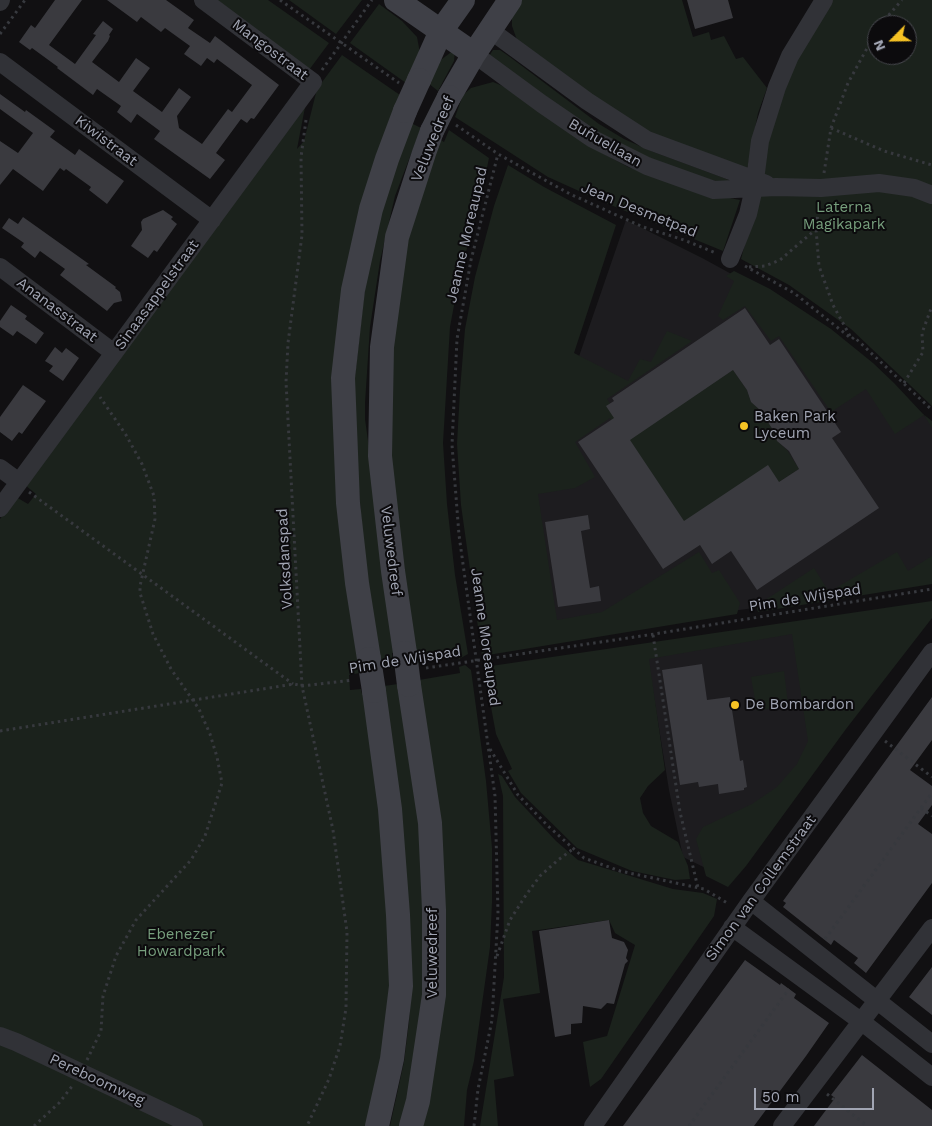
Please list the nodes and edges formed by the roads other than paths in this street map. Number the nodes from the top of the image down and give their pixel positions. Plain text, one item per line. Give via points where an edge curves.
1 (204, 0) edge
2 (396, 0) edge
3 (510, 0) edge
4 (824, 0) edge
5 (457, 2) edge
6 (490, 30) junction
7 (441, 31) junction
8 (474, 54) junction
9 (0, 62) edge
10 (313, 82) joint
11 (755, 184) junction
12 (932, 195) edge
13 (212, 220) junction
14 (730, 259) road end
15 (0, 268) edge
16 (114, 353) junction
17 (0, 468) edge
18 (19, 483) junction
19 (0, 508) edge
20 (932, 652) edge
21 (741, 914) junction
22 (932, 928) edge
23 (877, 1001) junction
24 (862, 1022) junction
25 (0, 1036) edge
26 (932, 1044) edge
27 (932, 1077) edge
28 (194, 1126) edge
29 (377, 1126) edge
30 (411, 1126) edge
31 (593, 1126) edge
32 (782, 1126) edge

1 - 10 street, Mangostraat
2 - 7 main road
3 - 6 main road, Veluwedreef
4 - 11 street via 790,56 777,87 760,140
5 - 6 main road
5 - 7 main road
6 - 8 main road, Veluwedreef
6 - 11 street, Buñuellaan via 647,140
7 - 8 main road
7 - 29 main road, bridge via 410,82 405,111 371,208 353,290 343,378 348,503 369,659 364,685 390,809 398,915 401,986 392,1059
8 - 11 street, Buñuellaan via 593,139 646,166 714,190
8 - 30 main road, Veluwedreef, bridge via 432,131 397,237 382,347 380,456 393,572 410,669 430,823 434,910 434,995 418,1101
9 - 13 street, Kiwistraat
10 - 13 street, Sinaasappelstraat
11 - 12 street, Buñuellaan via 821,188 879,183 914,188
11 - 14 street via 748,214
13 - 16 street, Sinaasappelstraat
15 - 16 street, Ananasstraat
16 - 18 street, Sinaasappelstraat
17 - 18 street
18 - 19 street, Sinaasappelstraat
20 - 21 street, Simon van Collemstraat
21 - 23 street
21 - 24 street
21 - 31 street, Simon van Collemstraat
22 - 23 street
23 - 24 street
23 - 26 street
24 - 27 street
24 - 32 street
25 - 28 street, Pereboomweg

